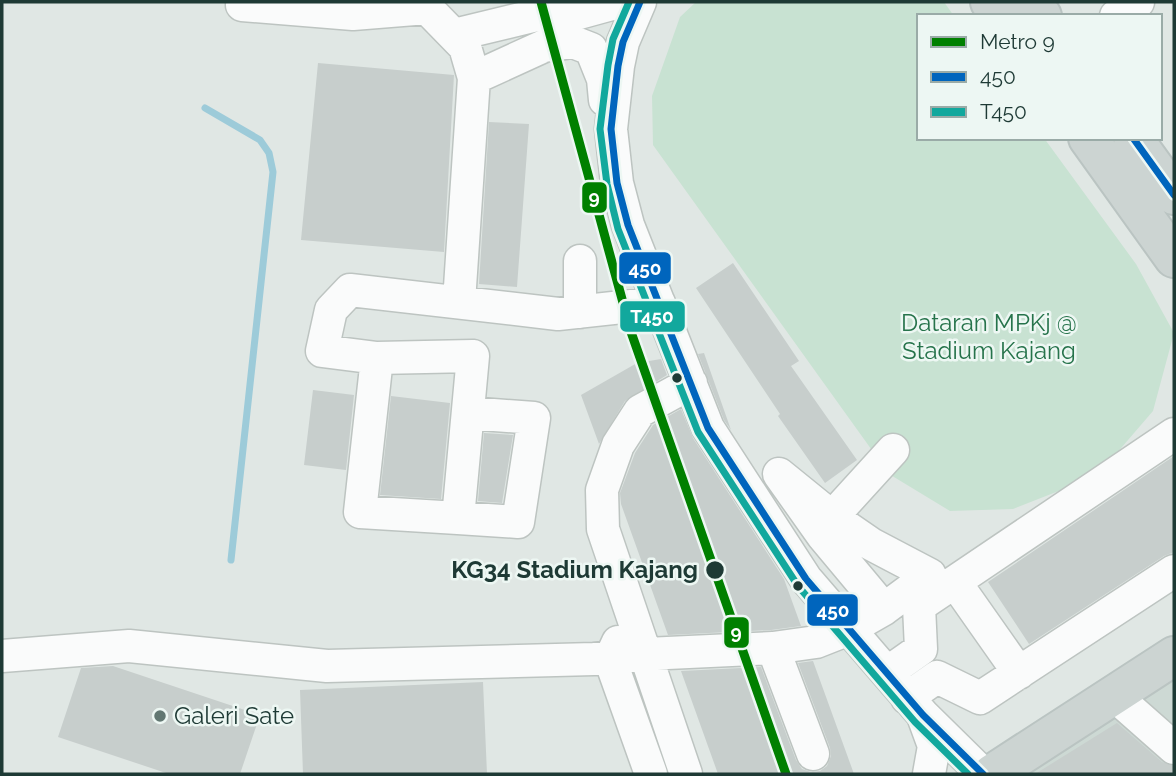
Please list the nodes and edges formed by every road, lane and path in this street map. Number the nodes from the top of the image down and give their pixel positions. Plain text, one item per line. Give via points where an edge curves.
1 (619, 2) edge
2 (640, 2) edge
3 (1138, 2) edge
4 (242, 5) dead end
5 (568, 8) edge
6 (506, 13) edge
7 (1119, 14) edge
8 (454, 36) junction
9 (474, 78) junction
10 (611, 129) junction
11 (1089, 140) edge
12 (1134, 140) edge
13 (1174, 195) edge
14 (1174, 258) edge
15 (580, 261) dead end
16 (459, 302) junction
17 (659, 303) junction
18 (580, 312) junction
19 (377, 358) junction
20 (691, 383) junction
21 (468, 413) junction
22 (712, 434) junction
23 (1174, 435) edge
24 (893, 450) dead end
25 (779, 474) junction
26 (832, 517) junction
27 (458, 518) junction
28 (1174, 571) edge
29 (955, 582) junction
30 (627, 603) junction
31 (884, 608) junction
32 (849, 629) junction
33 (773, 648) junction
34 (646, 654) junction
35 (2, 656) edge
36 (1174, 656) edge
37 (610, 659) junction
38 (887, 673) junction
39 (1019, 673) junction
40 (1115, 696) junction
41 (915, 706) junction
42 (1174, 748) edge
43 (813, 754) dead end
44 (652, 774) edge
45 (686, 774) edge
46 (929, 774) edge
47 (983, 774) edge
48 (992, 774) edge

1 - 5 street via 579,13
2 - 10 street via 623,43
3 - 7 street
4 - 8 street via 353,14 427,8
5 - 6 street via 537,15
6 - 8 street
8 - 9 street via 465,47
9 - 10 street via 544,46 573,42 591,49 598,64
9 - 16 street
10 - 17 street via 617,183 628,225
11 - 14 main road
12 - 13 main road
15 - 18 street
16 - 18 street via 558,314
16 - 19 street via 350,290 331,310 323,351
17 - 18 street
17 - 20 street
19 - 21 street via 473,356
19 - 27 street via 360,512
20 - 22 street
20 - 30 street via 640,411 618,445 602,490 603,528
21 - 27 street
21 - 27 street via 534,418 517,522
22 - 25 street
22 - 32 street via 806,579
23 - 29 street
24 - 26 street
25 - 26 street
25 - 31 street via 823,536
26 - 31 street via 930,575
28 - 39 street
29 - 38 street via 919,606 921,649
29 - 39 street
30 - 34 street
30 - 37 street via 622,634
31 - 32 street
32 - 33 street via 816,642
32 - 38 street
33 - 34 street
33 - 43 street
34 - 37 street
34 - 45 street
35 - 37 street via 129,646 327,666
36 - 40 main road
37 - 44 street
38 - 41 street
39 - 41 street via 979,698 937,677
40 - 42 street
40 - 48 main road
41 - 46 street via 934,746
41 - 47 street

